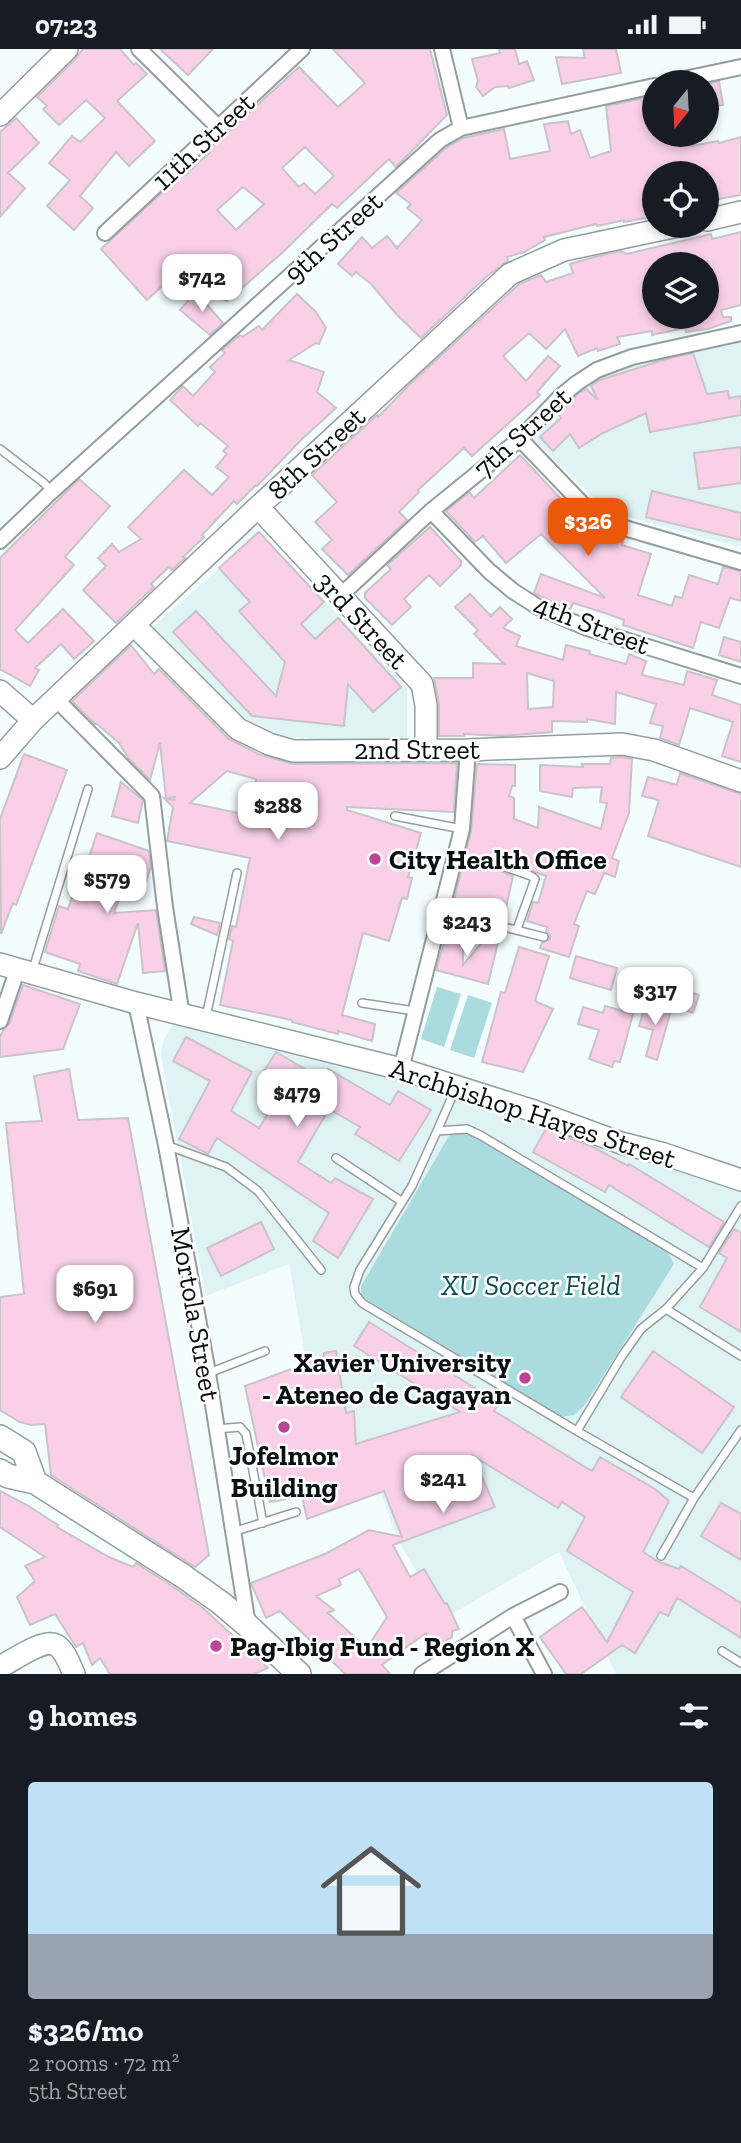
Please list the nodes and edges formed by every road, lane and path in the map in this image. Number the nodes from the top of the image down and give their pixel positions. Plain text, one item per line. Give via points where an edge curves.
1 (67, 49) edge
2 (139, 49) edge
3 (302, 49) edge
4 (442, 49) edge
5 (741, 67) edge
6 (719, 72) edge
7 (642, 89) edge
8 (0, 115) edge
9 (217, 126) junction
10 (461, 128) junction
11 (741, 212) edge
12 (719, 217) edge
13 (105, 233) dead end
14 (642, 234) edge
15 (741, 333) edge
16 (520, 439) junction
17 (0, 449) edge
18 (51, 492) junction
19 (258, 507) junction
20 (431, 511) junction
21 (0, 541) edge
22 (741, 562) edge
23 (339, 597) junction
24 (134, 625) junction
25 (741, 676) edge
26 (0, 691) edge
27 (56, 699) junction
28 (33, 720) junction
29 (426, 750) junction
30 (468, 750) junction
31 (0, 758) edge
32 (741, 781) edge
33 (88, 789) dead end
34 (395, 816) dead end
35 (462, 829) junction
36 (497, 865) dead end
37 (237, 873) dead end
38 (439, 911) junction
39 (517, 929) junction
40 (544, 937) dead end
41 (16, 970) edge
42 (136, 1003) junction
43 (362, 1003) dead end
44 (415, 1011) junction
45 (182, 1016) junction
46 (0, 1021) edge
47 (205, 1021) junction
48 (401, 1069) junction
49 (456, 1087) junction
50 (437, 1131) junction
51 (166, 1145) junction
52 (336, 1158) dead end
53 (741, 1180) edge
54 (401, 1201) junction
55 (741, 1206) edge
56 (702, 1268) junction
57 (321, 1269) dead end
58 (666, 1309) junction
59 (265, 1351) dead end
60 (741, 1356) edge
61 (208, 1373) junction
62 (216, 1429) junction
63 (741, 1430) edge
64 (578, 1431) junction
65 (0, 1437) edge
66 (737, 1445) edge
67 (0, 1471) edge
68 (35, 1482) junction
69 (694, 1498) junction
70 (296, 1512) dead end
71 (263, 1523) junction
72 (232, 1532) junction
73 (661, 1556) dead end
74 (560, 1592) dead end
75 (513, 1616) junction
76 (248, 1626) junction
77 (722, 1651) dead end
78 (741, 1663) edge
79 (0, 1668) edge
80 (74, 1674) edge
81 (299, 1674) edge
82 (422, 1674) edge
83 (544, 1674) edge

1 - 8 street
2 - 9 street
3 - 9 street, 11th Street
4 - 10 street
5 - 6 street
7 - 10 street, 9th Street
9 - 13 street, 11th Street
10 - 18 street, 9th Street via 420,157
11 - 12 street
14 - 19 street, 8th Street via 564,250 510,274
15 - 16 street, 7th Street via 651,352 597,370 561,396
16 - 20 street, 7th Street
16 - 22 street via 604,522
17 - 18 lane
18 - 21 street, 9th Street
19 - 23 street, 3rd Street
19 - 24 street, 8th Street
20 - 23 street, 7th Street
20 - 25 street, 4th Street via 489,571 538,607 587,628
23 - 29 street, 3rd Street via 422,684
24 - 27 street, 8th Street
24 - 29 street, 2nd Street via 238,729 253,737 293,751
26 - 28 street
27 - 28 street, 8th Street
27 - 45 street via 152,796
28 - 31 street, 8th Street
29 - 30 street, 2nd Street
30 - 32 street, 2nd Street via 622,744
30 - 35 street
33 - 41 lane
34 - 35 lane
35 - 38 street
36 - 39 lane via 535,879
37 - 47 lane
38 - 39 lane
38 - 44 street
39 - 40 lane
41 - 42 street, Archbishop Hayes Street
41 - 46 street
42 - 45 street, Archbishop Hayes Street
42 - 51 street, Mortola Street
43 - 44 lane
44 - 48 street
45 - 47 street, Archbishop Hayes Street
47 - 48 street, Archbishop Hayes Street
48 - 49 street, Archbishop Hayes Street
49 - 50 lane
49 - 53 street, Archbishop Hayes Street
50 - 54 lane
50 - 56 lane via 467,1129 480,1135
51 - 57 lane via 226,1167 258,1191
51 - 61 street, Mortola Street
52 - 54 lane
54 - 64 lane via 360,1270 355,1294 362,1303
55 - 56 lane
56 - 58 lane
58 - 60 lane
58 - 64 lane via 641,1329
59 - 61 lane
61 - 62 street, Mortola Street
62 - 71 lane via 240,1427 246,1434
62 - 72 street, Mortola Street
63 - 66 lane
64 - 69 lane
65 - 68 main road via 24,1452
66 - 69 lane
67 - 68 main road
68 - 76 main road via 183,1576
69 - 73 lane
70 - 71 lane
71 - 72 lane
72 - 76 street, Mortola Street
74 - 75 street
75 - 82 street
75 - 83 street
76 - 81 main road
77 - 78 lane
79 - 80 street via 46,1643 61,1650

